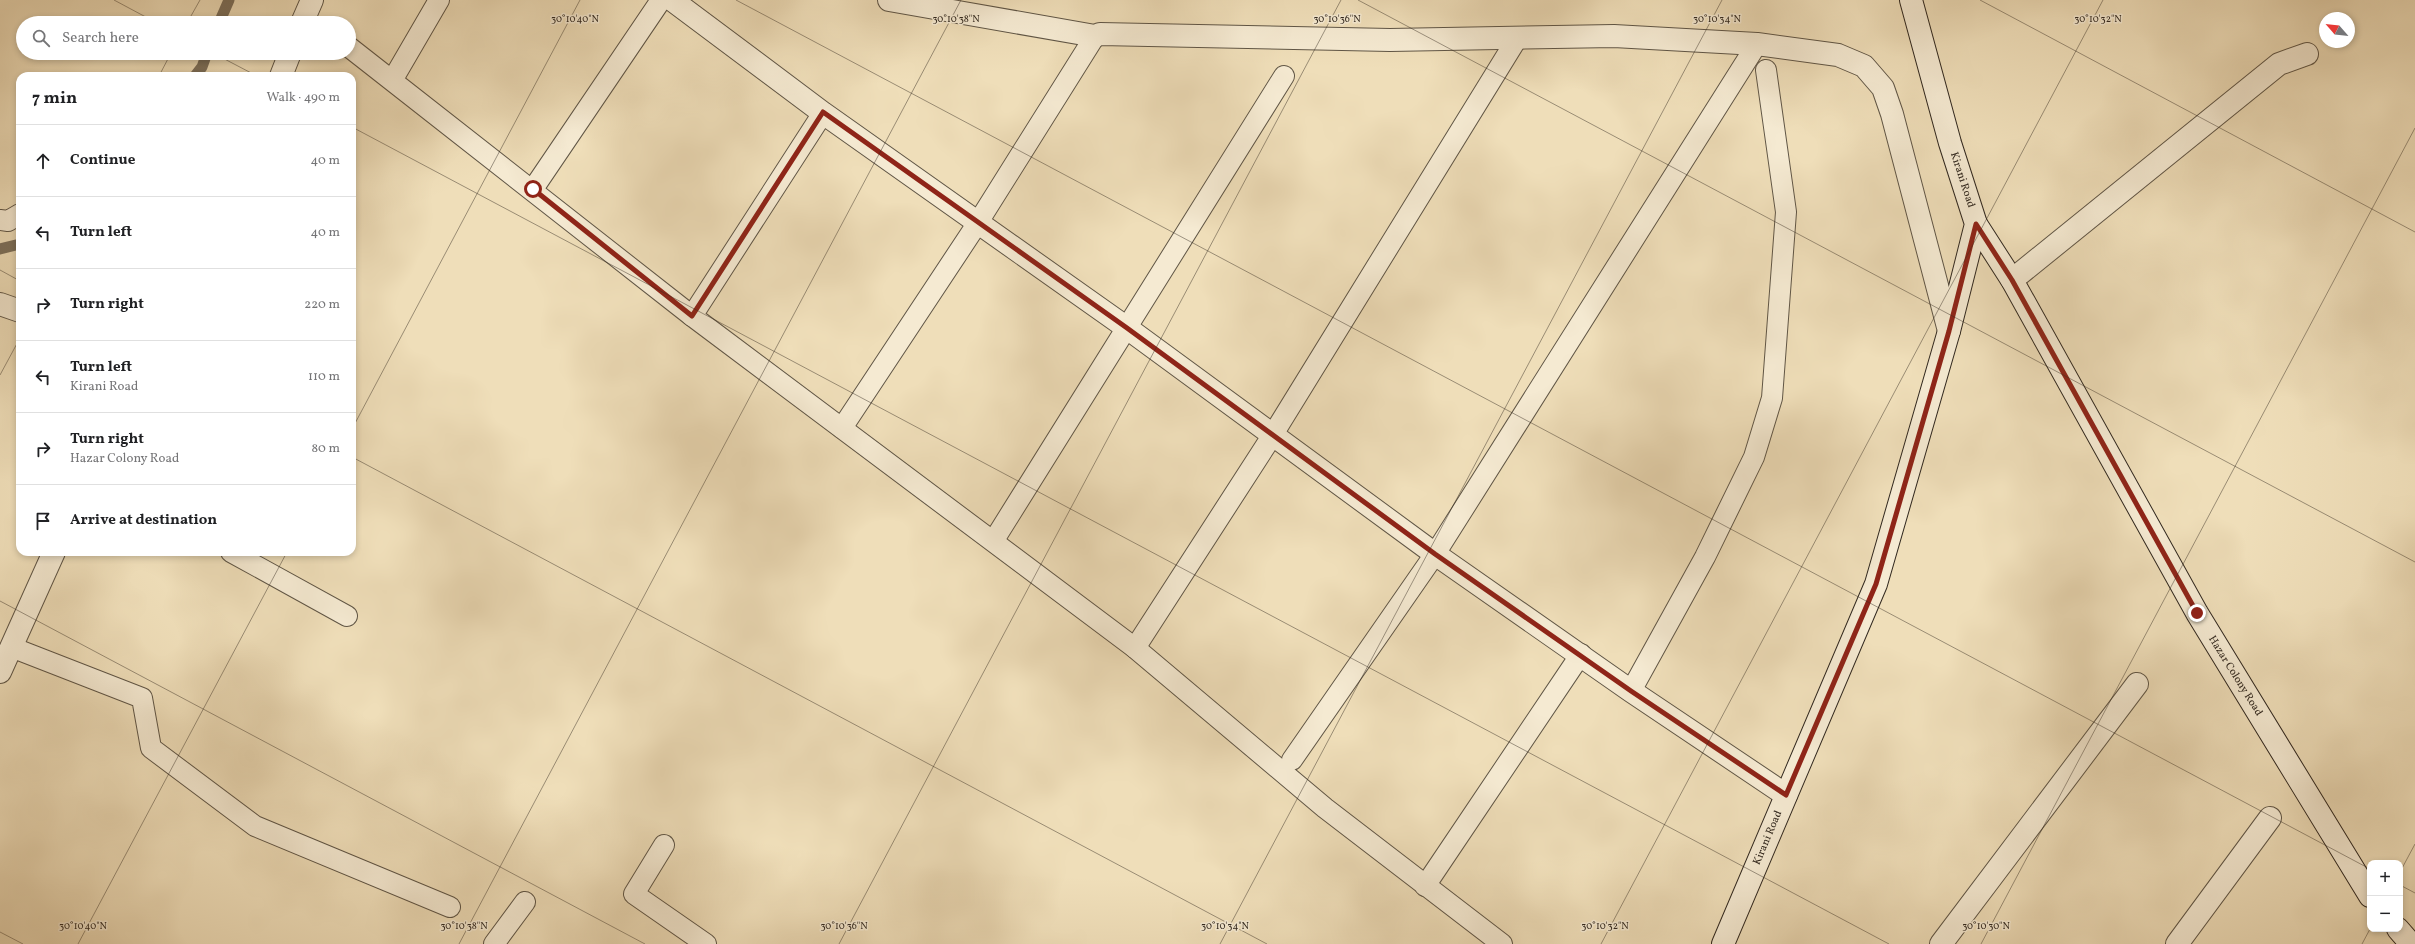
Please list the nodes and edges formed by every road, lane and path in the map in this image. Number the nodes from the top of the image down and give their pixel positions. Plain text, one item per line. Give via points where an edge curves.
1 (439, 0) edge
2 (661, 0) edge
3 (672, 0) edge
4 (889, 0) edge
5 (1911, 0) edge
6 (1095, 36) junction
7 (1518, 37) junction
8 (1757, 44) junction
9 (356, 52) edge
10 (2307, 54) dead end
11 (287, 60) edge
12 (1766, 70) dead end
13 (283, 72) edge
14 (1284, 76) dead end
15 (393, 79) junction
16 (823, 112) junction
17 (533, 189) junction
18 (16, 216) edge
19 (0, 220) edge
20 (977, 224) junction
21 (1976, 224) junction
22 (2012, 280) junction
23 (0, 304) edge
24 (16, 310) edge
25 (692, 316) junction
26 (1127, 328) junction
27 (1949, 331) junction
28 (842, 428) junction
29 (1272, 436) junction
30 (994, 540) junction
31 (1435, 554) junction
32 (52, 556) edge
33 (238, 556) edge
34 (347, 616) dead end
35 (11, 648) junction
36 (1136, 648) junction
37 (1581, 654) junction
38 (0, 672) edge
39 (2137, 684) dead end
40 (1631, 691) junction
41 (1292, 760) dead end
42 (1786, 795) junction
43 (2270, 818) dead end
44 (664, 845) dead end
45 (1425, 886) junction
46 (2367, 891) edge
47 (525, 902) dead end
48 (450, 907) dead end
49 (2401, 932) edge
50 (494, 944) edge
51 (706, 944) edge
52 (1502, 944) edge
53 (1723, 944) edge
54 (1941, 944) edge
55 (2177, 944) edge
56 (2411, 944) edge

1 - 15 lane
2 - 17 lane
3 - 16 street
4 - 6 street
5 - 21 street, Kirani Road via 1950,143
6 - 7 street via 1100,34 1390,40
6 - 20 lane
7 - 8 street via 1614,36
7 - 29 lane
8 - 27 street via 1838,55 1864,66 1883,88
8 - 31 lane
9 - 15 lane
10 - 22 street via 2279,64
11 - 13 street
12 - 40 lane via 1786,212 1772,398 1754,457 1705,556
14 - 26 lane
15 - 17 lane
16 - 20 street
16 - 25 lane
17 - 25 lane
18 - 19 lane via 8,221
20 - 26 street
20 - 28 lane
21 - 22 street, Hazar Colony Road
21 - 27 street, Kirani Road
22 - 46 street, Hazar Colony Road via 2197,613
23 - 24 street
25 - 28 lane
26 - 29 street
26 - 30 lane
27 - 42 street, Kirani Road via 1876,584
28 - 30 lane
29 - 31 street
29 - 36 lane
30 - 36 lane
31 - 37 street
31 - 41 lane
32 - 35 street
33 - 34 lane
35 - 38 street
35 - 48 lane via 142,698 151,748 255,826
36 - 45 lane via 1325,808
37 - 40 street
37 - 45 lane
39 - 54 street
40 - 42 street
42 - 53 street, Kirani Road
43 - 55 street
44 - 51 lane via 634,894
45 - 52 lane
47 - 50 lane
49 - 56 street

